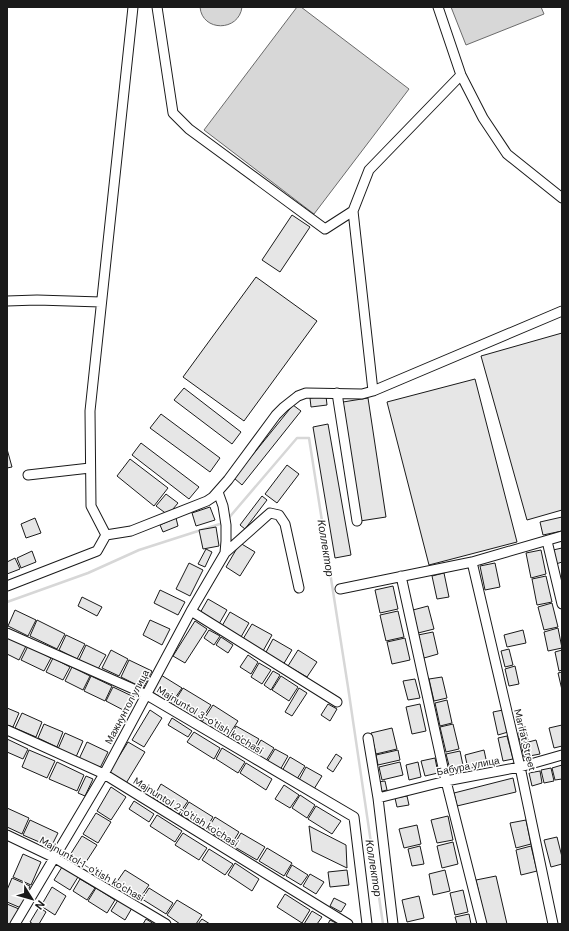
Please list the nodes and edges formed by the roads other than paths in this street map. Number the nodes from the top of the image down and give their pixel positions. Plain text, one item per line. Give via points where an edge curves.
1 (133, 7) edge
2 (157, 7) edge
3 (438, 7) edge
4 (461, 75) junction
5 (562, 198) edge
6 (353, 211) junction
7 (7, 301) edge
8 (101, 302) junction
9 (562, 311) edge
10 (373, 391) junction
11 (337, 393) junction
12 (90, 468) junction
13 (28, 475) dead end
14 (218, 492) junction
15 (357, 520) dead end
16 (106, 535) junction
17 (562, 536) edge
18 (547, 541) junction
19 (225, 553) junction
20 (472, 562) junction
21 (401, 576) junction
22 (7, 586) edge
23 (299, 588) dead end
24 (340, 589) dead end
25 (562, 604) edge
26 (191, 611) junction
27 (7, 632) edge
28 (147, 695) junction
29 (338, 702) dead end
30 (7, 730) edge
31 (368, 738) dead end
32 (562, 756) edge
33 (520, 767) junction
34 (104, 774) junction
35 (446, 781) junction
36 (378, 798) junction
37 (7, 835) edge
38 (55, 858) junction
39 (15, 924) edge
40 (166, 924) edge
41 (348, 924) edge
42 (367, 924) edge
43 (392, 924) edge
44 (482, 924) edge
45 (553, 924) edge

1 - 8 street
2 - 6 street via 173,113 189,129 325,229
3 - 4 street
4 - 5 street via 483,118 507,154
4 - 6 street via 369,170
6 - 10 street
7 - 8 street
8 - 12 street via 90,411
9 - 10 street
10 - 11 street via 362,394
11 - 14 street via 306,393 290,402 276,415
11 - 15 street
12 - 13 street
12 - 16 street via 91,506
14 - 16 street via 207,501 131,531
14 - 19 street, Мажнунтол улица via 225,522
16 - 22 street via 97,551
17 - 18 street
18 - 20 street
18 - 25 street
19 - 23 street via 270,513 278,516 285,524
19 - 26 street, Мажнунтол улица
20 - 21 street
20 - 33 street, Marifat Street
21 - 24 street
21 - 35 street
26 - 28 street, Мажнунтол улица
26 - 29 street
27 - 28 street, Majnuntol 3-o'tish ko'chasi
28 - 34 street, Мажнунтол улица
28 - 42 street, Majnuntol 3-o'tish ko'chasi via 354,817
30 - 34 street, Majnuntol 2-o'tish ko'chasi
31 - 36 street
32 - 33 street, Бабура улица
33 - 35 street, Бабура улица
33 - 45 street, Marifat Street
34 - 38 street, Мажнунтол улица
34 - 41 street, Majnuntol 2-o'tish ko'chasi
35 - 36 street, Бабура улица
35 - 44 street
36 - 43 street
37 - 38 street, Majnuntol 1-o'tish ko'chasi
38 - 39 street, Мажнунтол улица
38 - 40 street, Majnuntol 1-o'tish ko'chasi

